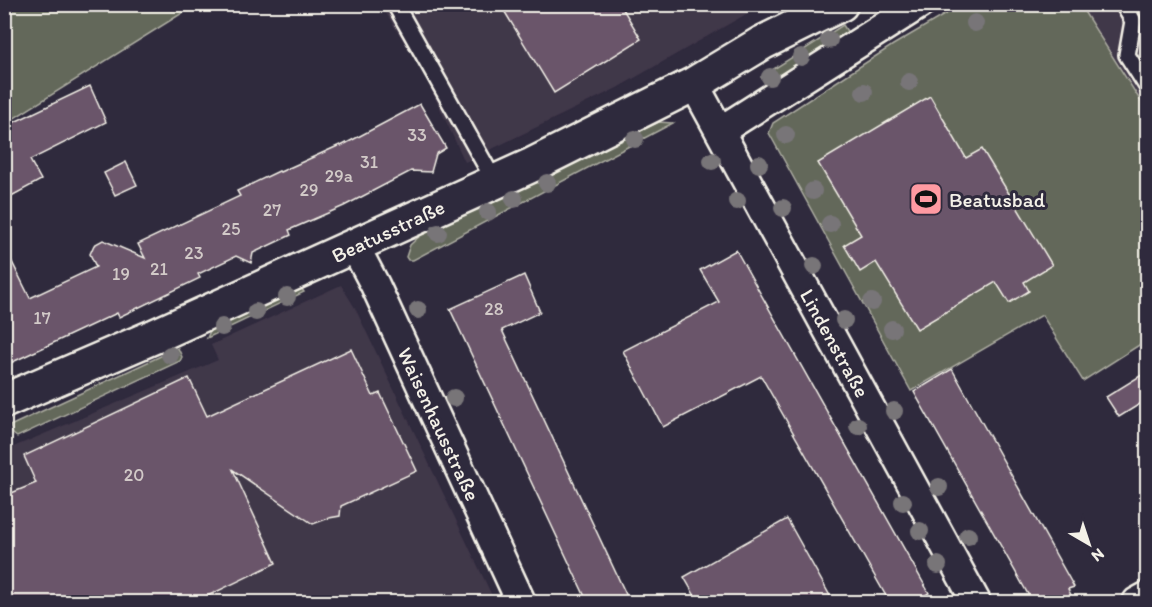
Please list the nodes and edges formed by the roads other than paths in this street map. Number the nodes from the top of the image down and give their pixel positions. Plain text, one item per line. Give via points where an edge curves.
1 (394, 4) edge
2 (806, 4) edge
3 (841, 4) edge
4 (920, 4) edge
5 (1123, 4) edge
6 (762, 43) junction
7 (694, 84) junction
8 (1148, 88) edge
9 (720, 131) junction
10 (495, 182) junction
11 (355, 247) junction
12 (4, 401) edge
13 (1148, 596) edge
14 (521, 603) edge
15 (976, 603) edge
16 (1137, 603) edge

1 - 10 lane
2 - 6 street, Beatusstraße
3 - 6 street, Beatusstraße
4 - 9 street
5 - 8 lane via 1133,21 1127,55
6 - 7 street, Beatusstraße
7 - 9 street, Lindenstraße
7 - 10 street, Beatusstraße
9 - 15 street, Lindenstraße
10 - 11 street, Beatusstraße
11 - 12 street, Beatusstraße
11 - 14 street, Waisenhausstraße
13 - 16 street

